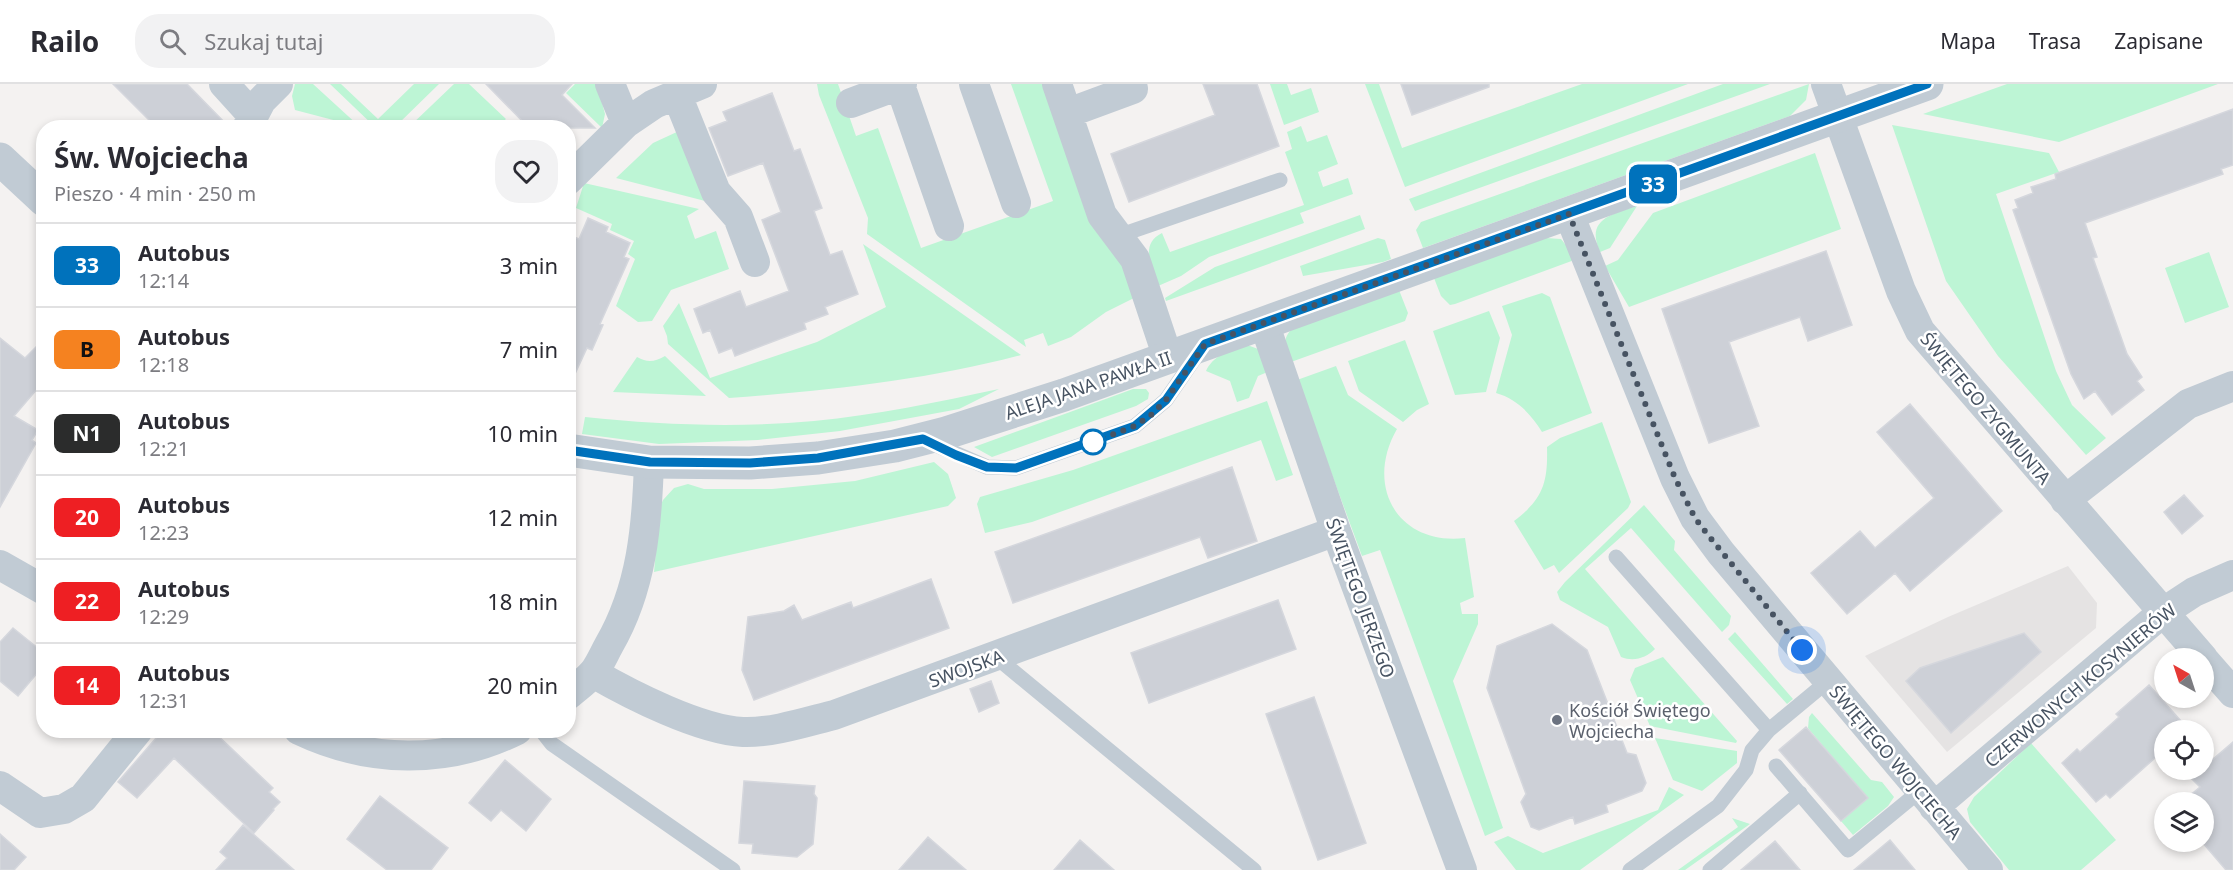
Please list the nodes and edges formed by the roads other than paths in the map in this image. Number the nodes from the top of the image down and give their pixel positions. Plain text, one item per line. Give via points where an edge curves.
1 (224, 84) edge
2 (278, 84) edge
3 (610, 84) edge
4 (901, 84) edge
5 (974, 84) edge
6 (1057, 84) edge
7 (1132, 84) edge
8 (1826, 84) edge
9 (1927, 84) edge
10 (690, 90) edge
11 (851, 103) dead end
12 (1068, 113) junction
13 (1838, 117) junction
14 (247, 120) edge
15 (252, 120) edge
16 (626, 123) junction
17 (0, 159) edge
18 (576, 172) edge
19 (1280, 180) dead end
20 (36, 193) edge
21 (1016, 203) dead end
22 (1569, 214) junction
23 (950, 226) dead end
24 (1118, 236) junction
25 (755, 262) dead end
26 (1264, 323) junction
27 (1205, 344) junction
28 (1168, 358) junction
29 (2233, 386) edge
30 (923, 439) junction
31 (576, 451) edge
32 (650, 462) junction
33 (2065, 500) junction
34 (1336, 531) junction
35 (1616, 557) dead end
36 (0, 565) edge
37 (2233, 575) edge
38 (36, 585) edge
39 (2162, 613) junction
40 (2193, 648) edge
41 (996, 657) junction
42 (2214, 671) edge
43 (593, 673) junction
44 (1828, 681) junction
45 (576, 688) edge
46 (2233, 693) edge
47 (1769, 730) junction
48 (132, 738) edge
49 (316, 738) edge
50 (501, 738) edge
51 (547, 738) edge
52 (1776, 766) dead end
53 (0, 786) edge
54 (1800, 793) junction
55 (1928, 799) junction
56 (733, 870) edge
57 (1254, 870) edge
58 (1462, 870) edge
59 (1630, 870) edge
60 (1710, 870) edge
61 (1988, 870) edge

1 - 14 street
2 - 15 street via 261,101
3 - 16 street
4 - 11 street
4 - 23 street
5 - 21 street
6 - 12 street
7 - 12 street via 1134,89
8 - 13 street, ŚWIĘTEGO ZYGMUNTA
9 - 13 street, ALEJA JANA PAWŁA II
10 - 16 street via 654,104
10 - 25 street via 716,192 738,217
12 - 24 street via 1102,215
13 - 22 street, ALEJA JANA PAWŁA II
13 - 33 street, ŚWIĘTEGO ZYGMUNTA via 1901,291 1920,331
16 - 18 street
17 - 20 street
19 - 24 lane
22 - 26 street, ALEJA JANA PAWŁA II
22 - 44 street, ŚWIĘTEGO WOJCIECHA via 1675,478 1695,518
24 - 28 street via 1135,259
26 - 27 street, ALEJA JANA PAWŁA II
26 - 34 street, ŚWIĘTEGO JERZEGO
27 - 28 street, ALEJA JANA PAWŁA II
27 - 30 lane via 1166,400 1135,426 1016,468 987,467
28 - 30 street, ALEJA JANA PAWŁA II
29 - 33 street via 2188,404
30 - 32 street, ALEJA JANA PAWŁA II via 818,458 750,463
31 - 32 street, ALEJA JANA PAWŁA II
32 - 43 street via 647,525 638,578 614,638
33 - 39 street, ŚWIĘTEGO ZYGMUNTA
34 - 41 street, SWOJSKA
34 - 58 street, ŚWIĘTEGO JERZEGO
35 - 47 lane
36 - 38 street
37 - 39 street, CZERWONYCH KOSYNIERÓW via 2194,592
39 - 40 street, ŚWIĘTEGO ZYGMUNTA
39 - 55 street, CZERWONYCH KOSYNIERÓW
41 - 43 street, SWOJSKA via 834,715 781,728 743,732 698,722
41 - 57 lane
42 - 46 street, ŚWIĘTEGO ZYGMUNTA
43 - 45 street
44 - 47 lane
44 - 55 street, ŚWIĘTEGO WOJCIECHA
47 - 59 lane via 1752,750 1746,770 1718,806
48 - 53 street via 83,798 64,809 40,813
49 - 50 street via 351,751 386,756 455,752
51 - 56 lane
52 - 54 lane
54 - 55 lane via 1848,850
54 - 60 lane
55 - 61 street, ŚWIĘTEGO WOJCIECHA

